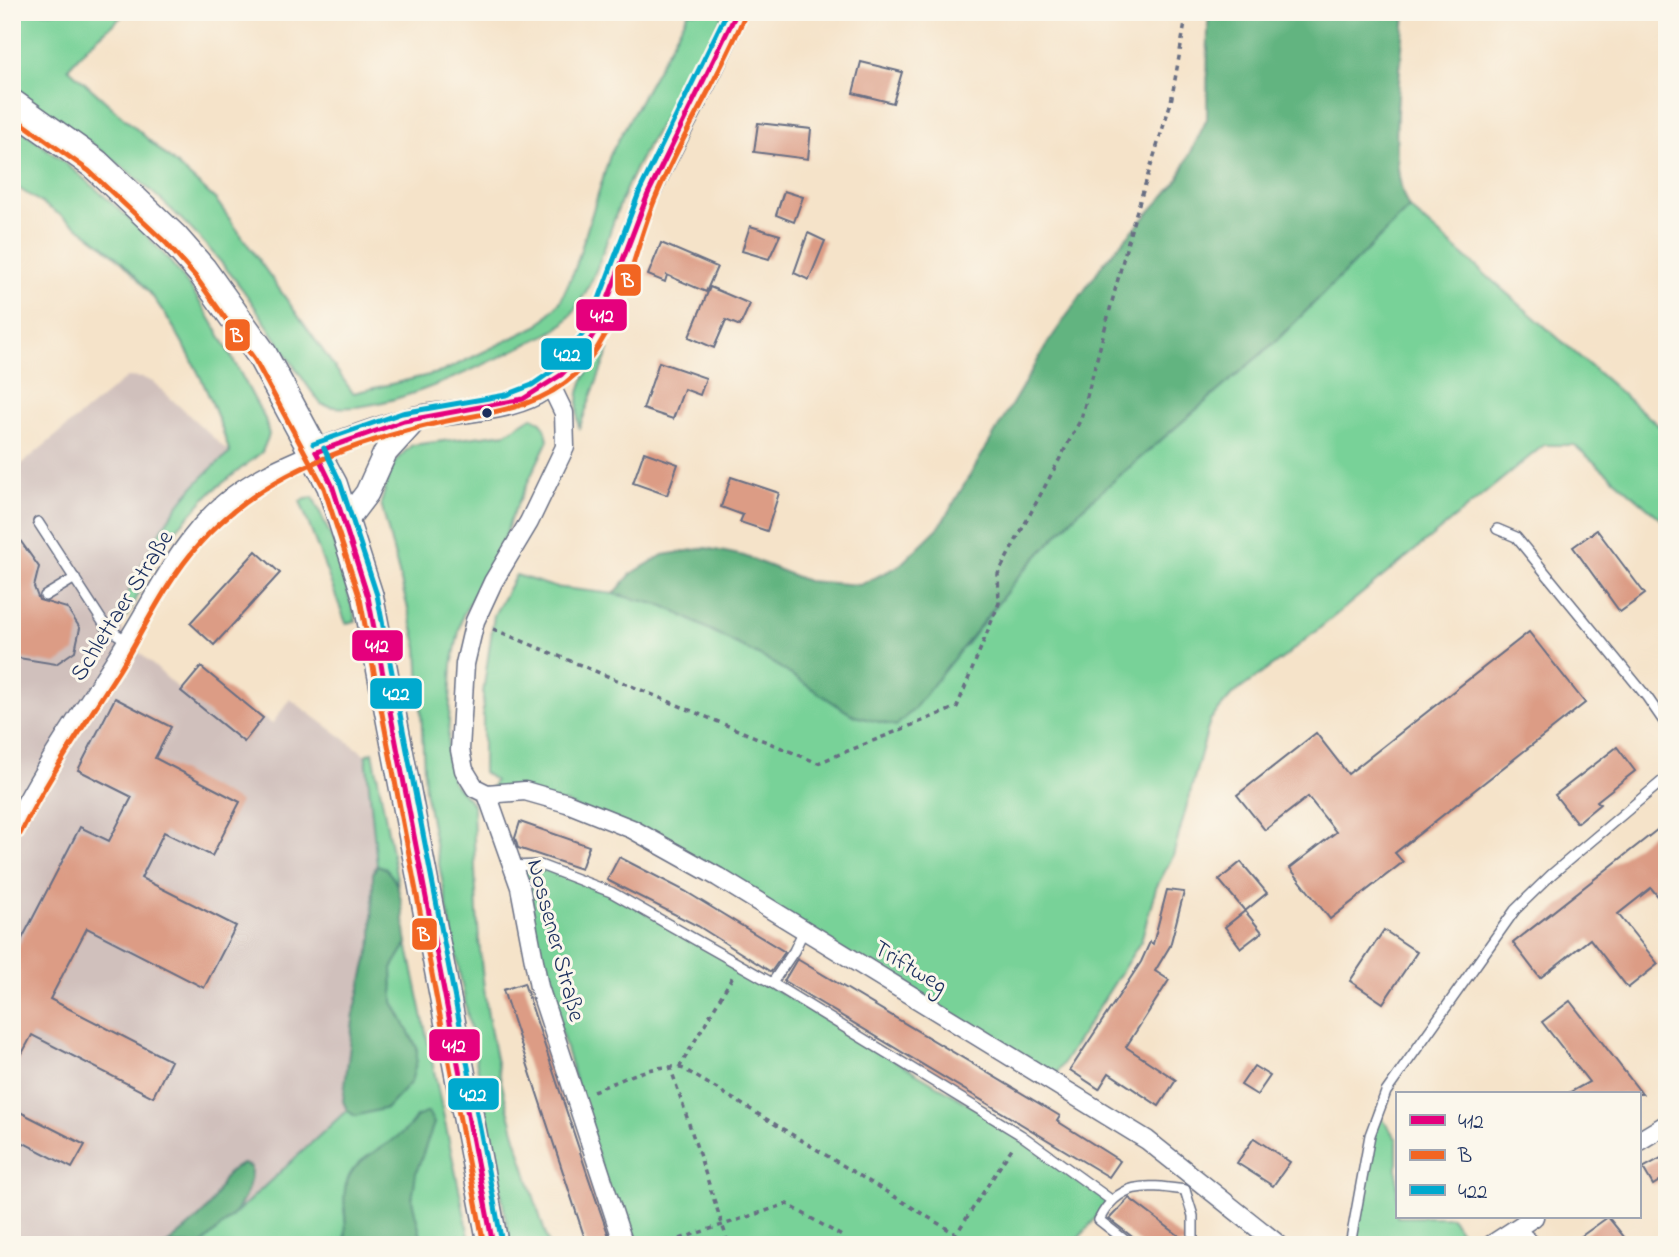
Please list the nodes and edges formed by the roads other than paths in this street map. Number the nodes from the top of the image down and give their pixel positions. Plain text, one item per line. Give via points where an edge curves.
1 (737, 12) edge
2 (12, 105) edge
3 (550, 384) junction
4 (416, 419) junction
5 (316, 452) junction
6 (38, 522) dead end
7 (345, 522) junction
8 (1497, 529) dead end
9 (75, 578) junction
10 (45, 596) dead end
11 (127, 641) junction
12 (1667, 726) edge
13 (1667, 777) edge
14 (487, 794) junction
15 (12, 830) edge
16 (512, 866) junction
17 (804, 930) junction
18 (772, 983) junction
19 (1667, 1124) edge
20 (1640, 1140) edge
21 (1190, 1183) junction
22 (1111, 1200) junction
23 (1533, 1218) edge
24 (1515, 1230) junction
25 (493, 1245) edge
26 (624, 1245) edge
27 (1131, 1245) edge
28 (1193, 1245) edge
29 (1279, 1245) edge
30 (1350, 1245) edge
31 (1491, 1245) edge
32 (1532, 1245) edge

1 - 3 street via 647,196 604,319 586,350
2 - 5 main road via 95,164 173,238 245,328
3 - 4 street via 522,400
3 - 14 street, Nossener Straße via 564,413 565,447 475,621 465,664 460,750 464,770 475,788
4 - 5 street
4 - 7 street via 386,453 368,493
5 - 7 main road
5 - 11 street, Schlettaer Straße via 237,492 201,526 166,571
6 - 9 lane
7 - 25 main road via 375,636
8 - 12 lane via 1516,537
9 - 10 lane
9 - 11 lane via 106,627
11 - 15 street, Schlettaer Straße via 29,795
13 - 30 lane via 1515,910 1387,1092 1370,1135
14 - 16 street, Nossener Straße
14 - 17 street, Triftweg via 525,791 632,829
16 - 18 lane via 540,865 588,882
16 - 26 street, Nossener Straße via 539,987
17 - 18 lane
17 - 21 street, Triftweg via 1147,1140
18 - 22 lane via 1021,1135
19 - 20 street
21 - 22 lane via 1130,1188
21 - 28 lane
21 - 29 street, Triftweg
22 - 27 lane via 1100,1220
23 - 24 street
24 - 31 street
24 - 32 street

